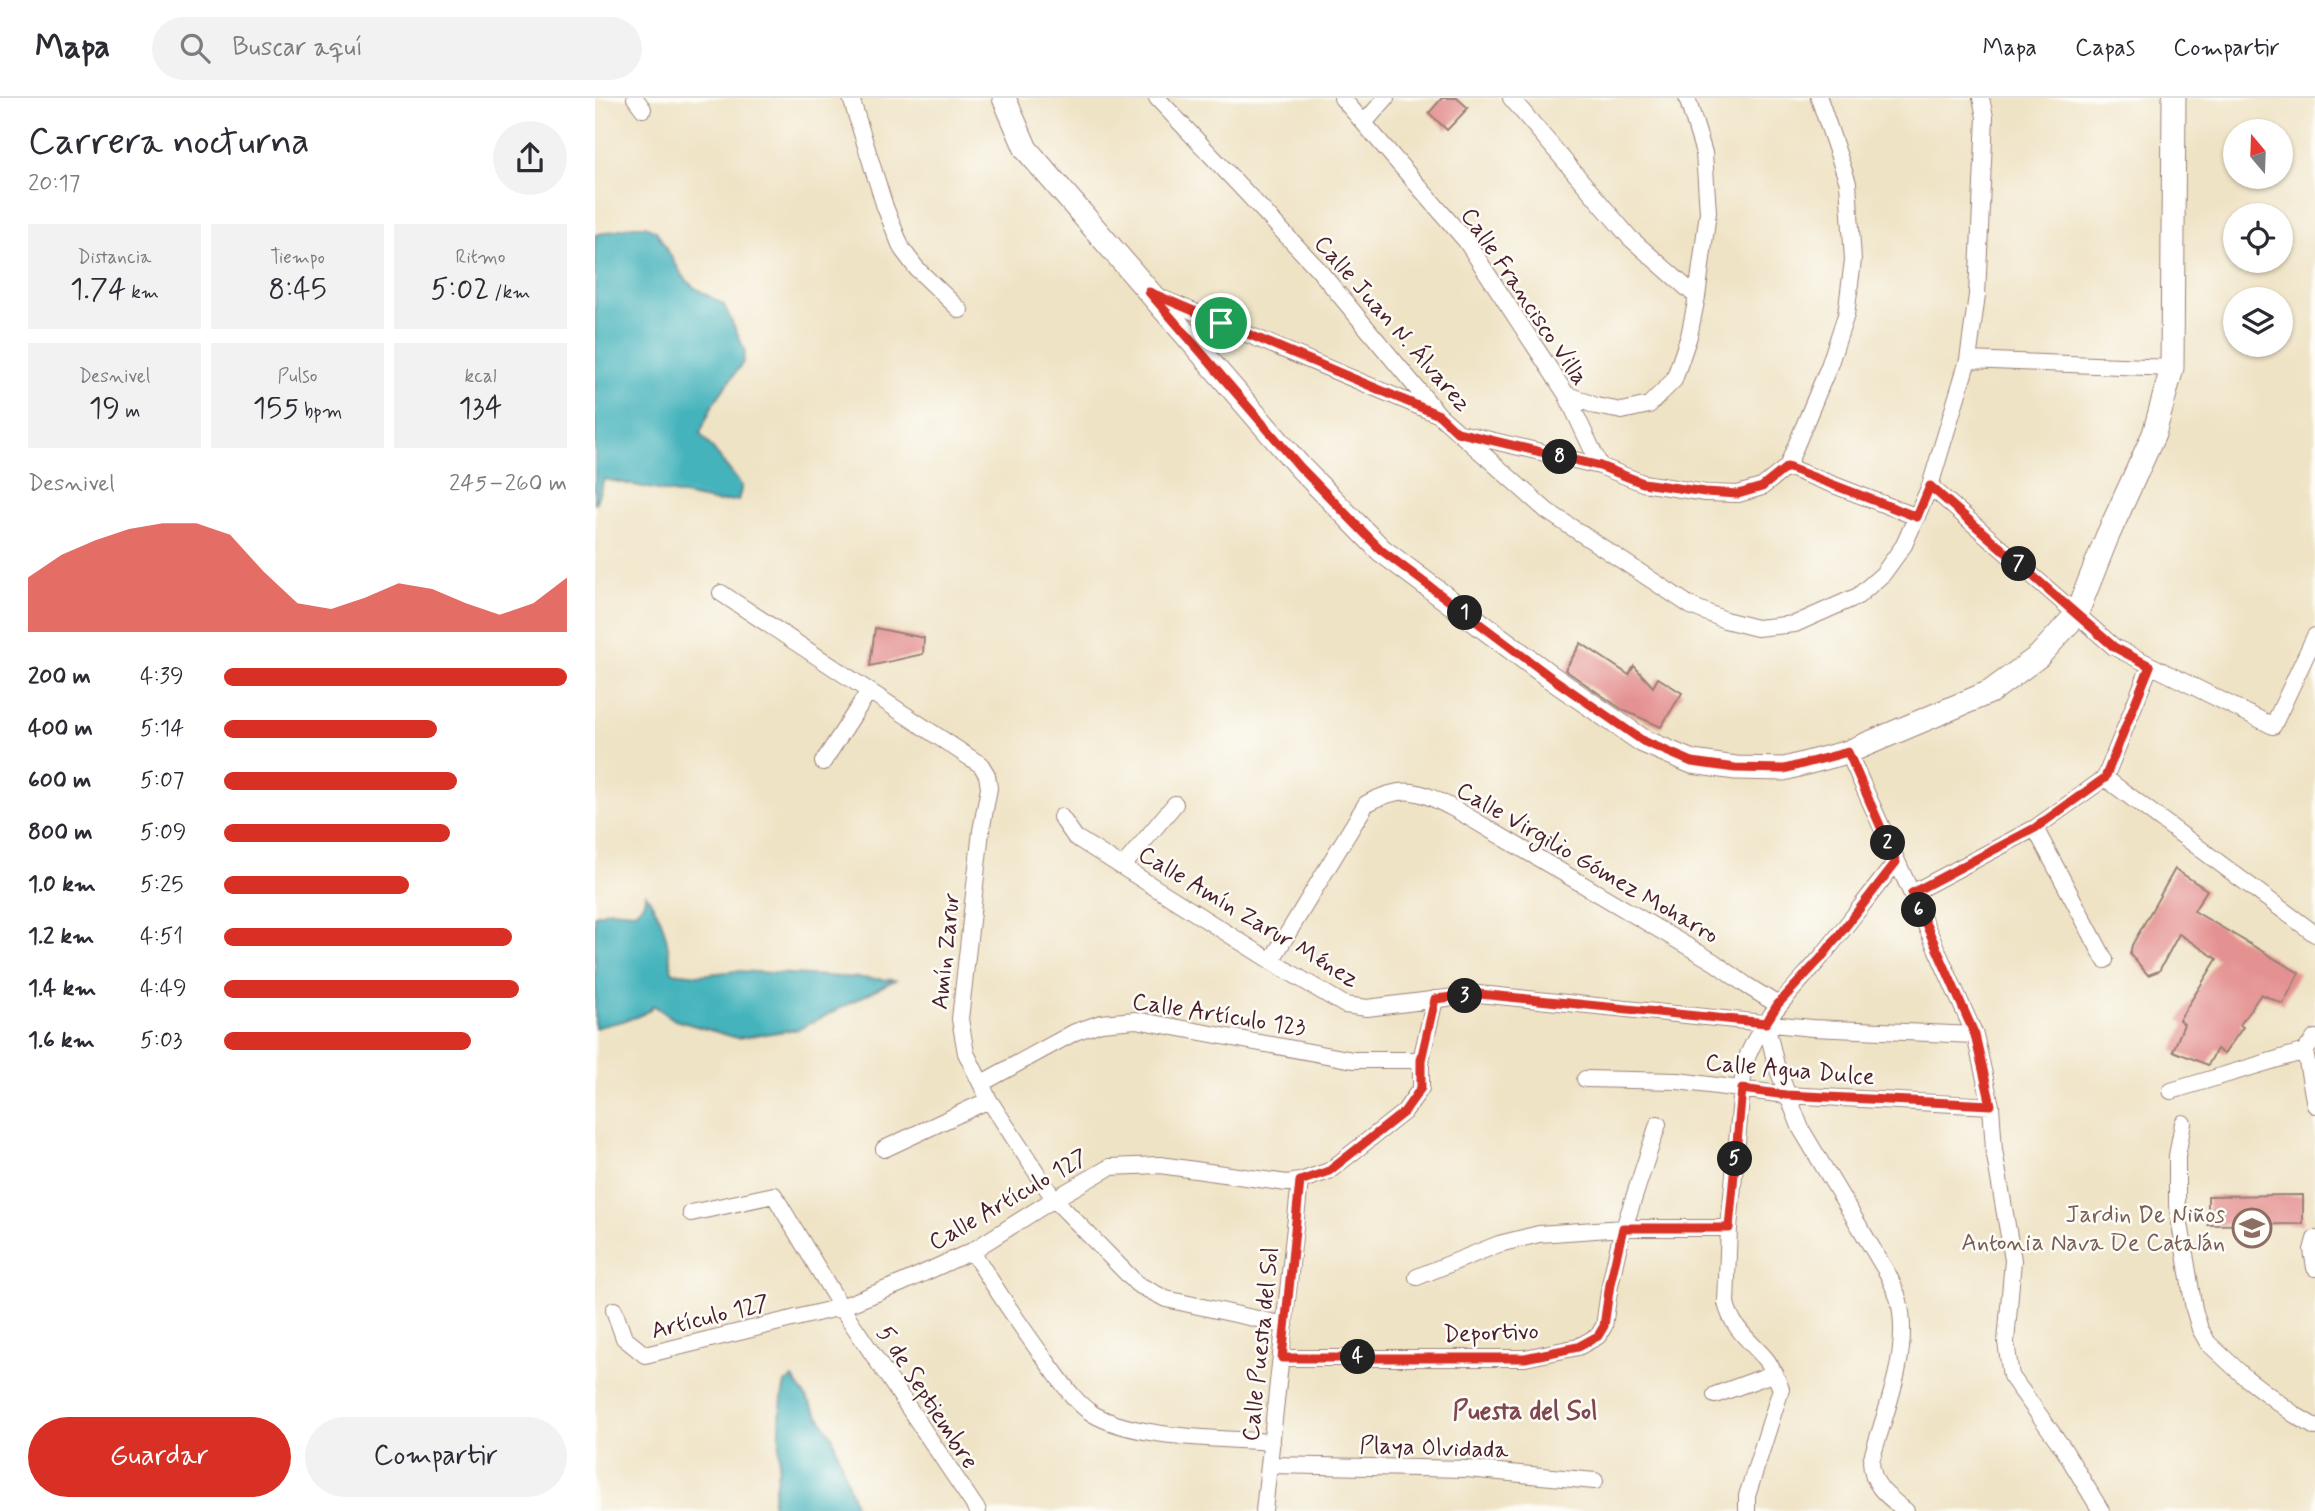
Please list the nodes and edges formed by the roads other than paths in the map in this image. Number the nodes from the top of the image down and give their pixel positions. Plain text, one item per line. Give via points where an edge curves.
1 (851, 98) edge
2 (1004, 98) edge
3 (1157, 98) edge
4 (1342, 98) edge
5 (1386, 98) edge
6 (1511, 98) edge
7 (1688, 98) edge
8 (1819, 98) edge
9 (1981, 98) edge
10 (2174, 98) edge
11 (1364, 123) junction
12 (1149, 292) junction
13 (1697, 297) junction
14 (960, 310) dead end
15 (1968, 360) junction
16 (2172, 368) junction
17 (1566, 394) junction
18 (1439, 415) junction
19 (1457, 432) junction
20 (1600, 466) junction
21 (1787, 467) junction
22 (1930, 486) junction
23 (1917, 517) junction
24 (721, 593) dead end
25 (2076, 615) junction
26 (2315, 636) edge
27 (2150, 666) junction
28 (869, 691) junction
29 (1848, 752) junction
30 (823, 762) dead end
31 (2105, 778) junction
32 (1175, 804) dead end
33 (1061, 817) dead end
34 (2035, 828) junction
35 (1896, 862) junction
36 (1123, 866) junction
37 (1912, 893) junction
38 (2315, 933) edge
39 (2105, 960) dead end
40 (1271, 961) junction
41 (1435, 999) junction
42 (1778, 1004) junction
43 (1766, 1023) junction
44 (1975, 1035) junction
45 (2315, 1038) edge
46 (2305, 1051) junction
47 (1421, 1060) junction
48 (1585, 1079) dead end
49 (982, 1083) junction
50 (1742, 1089) junction
51 (2171, 1091) dead end
52 (1786, 1095) junction
53 (989, 1100) junction
54 (1991, 1105) junction
55 (2315, 1105) edge
56 (2183, 1123) dead end
57 (1658, 1124) dead end
58 (884, 1149) dead end
59 (1300, 1181) junction
60 (1054, 1199) junction
61 (691, 1213) dead end
62 (1729, 1228) junction
63 (1621, 1234) junction
64 (2315, 1239) edge
65 (972, 1251) junction
66 (2315, 1268) edge
67 (1416, 1278) dead end
68 (841, 1307) junction
69 (614, 1310) dead end
70 (1285, 1325) junction
71 (1282, 1358) junction
72 (1775, 1373) junction
73 (1715, 1395) dead end
74 (2315, 1427) edge
75 (1272, 1442) junction
76 (1270, 1465) junction
77 (1595, 1481) dead end
78 (978, 1511) edge
79 (1264, 1511) edge
80 (1747, 1511) edge
81 (1906, 1511) edge
82 (2101, 1511) edge

1 - 14 street via 902,249
2 - 12 street via 1025,149
3 - 18 street, Calle Juan N. Álvarez via 1317,268
4 - 11 street, Calle Francisco Villa
5 - 11 street
6 - 13 street via 1630,238
7 - 13 street via 1705,153 1708,212
8 - 21 street via 1848,183 1853,260 1846,315
9 - 15 street, Calle Juan N. Álvarez via 1985,117 1977,295
10 - 16 street
11 - 17 street, Calle Francisco Villa via 1466,241
12 - 18 street
12 - 29 street via 1300,467 1381,550 1643,741 1692,762 1735,768 1784,769
13 - 17 street via 1674,380 1649,405 1622,411
15 - 16 street
15 - 22 street, Calle Juan N. Álvarez
16 - 25 street via 2154,434
17 - 20 street, Calle Francisco Villa
18 - 19 street, Calle Juan N. Álvarez
19 - 20 street
19 - 23 street, Calle Juan N. Álvarez via 1547,512 1691,606 1756,628 1795,624 1858,596 1883,574
20 - 21 street via 1643,483 1738,494 1762,487
21 - 23 street
22 - 23 street, Calle Juan N. Álvarez
22 - 25 street
24 - 28 street
25 - 27 street via 2114,647
25 - 29 street via 2039,656 1990,692
26 - 27 street via 2273,726
27 - 31 street
28 - 30 street
28 - 49 street, Amín Zarur via 981,765 987,775 960,1019 966,1053
29 - 35 street
31 - 34 street
31 - 38 street
32 - 36 street
33 - 36 street, Calle Amín Zarur Ménez via 1075,837
34 - 37 street
34 - 39 street
35 - 37 street
35 - 42 street via 1821,958
36 - 40 street, Calle Amín Zarur Ménez
37 - 44 street
40 - 41 street, Calle Amín Zarur Ménez via 1345,1005 1367,1008
40 - 42 street, Calle Virgilio Gómez Moharro via 1366,804 1405,790 1422,792
41 - 43 street, Calle Amín Zarur Ménez via 1479,994
41 - 47 street
42 - 43 street
43 - 44 street, Calle Amín Zarur Ménez
43 - 50 street via 1751,1045
43 - 52 street
44 - 54 street
45 - 46 street
46 - 51 street
46 - 55 street
47 - 49 street, Calle Artículo 123 via 1353,1060 1136,1020 1101,1023 1075,1032
47 - 59 street, Calle Artículo 127 via 1421,1088 1404,1112 1329,1171
48 - 50 street, Calle Agua Dulce via 1678,1081
49 - 53 street, Amín Zarur
50 - 52 street, Calle Agua Dulce
50 - 62 street
52 - 54 street, Calle Agua Dulce
52 - 81 street via 1899,1301 1898,1363 1871,1461 1879,1490
53 - 58 street
53 - 60 street, Amín Zarur
54 - 82 street via 2013,1260 2006,1342 2011,1376
56 - 74 street via 2176,1205 2200,1329 2208,1343 2246,1378
57 - 63 street, Deportivo
59 - 60 street, Calle Artículo 127 via 1160,1165 1110,1167
59 - 70 street, Calle Puesta del Sol
60 - 65 street, Calle Artículo 127
60 - 70 street, Amín Zarur via 1137,1284 1166,1299
61 - 68 street, 5 de Septiembre via 774,1195
62 - 63 street
62 - 72 street via 1729,1315
63 - 67 street via 1539,1234 1499,1244
63 - 71 street, Deportivo via 1604,1326 1598,1336 1578,1347 1525,1358
64 - 66 street
65 - 68 street, Calle Artículo 127
65 - 75 street via 1015,1320 1091,1413 1144,1432
68 - 69 street, Artículo 127 via 645,1356 624,1338
68 - 78 street, 5 de Septiembre
70 - 71 street, Calle Puesta del Sol
71 - 75 street, Calle Puesta del Sol
72 - 73 street
72 - 80 street via 1781,1389 1750,1484
75 - 76 street, Calle Puesta del Sol
76 - 77 street, Playa Olvidada via 1467,1469
76 - 79 street, Calle Puesta del Sol

